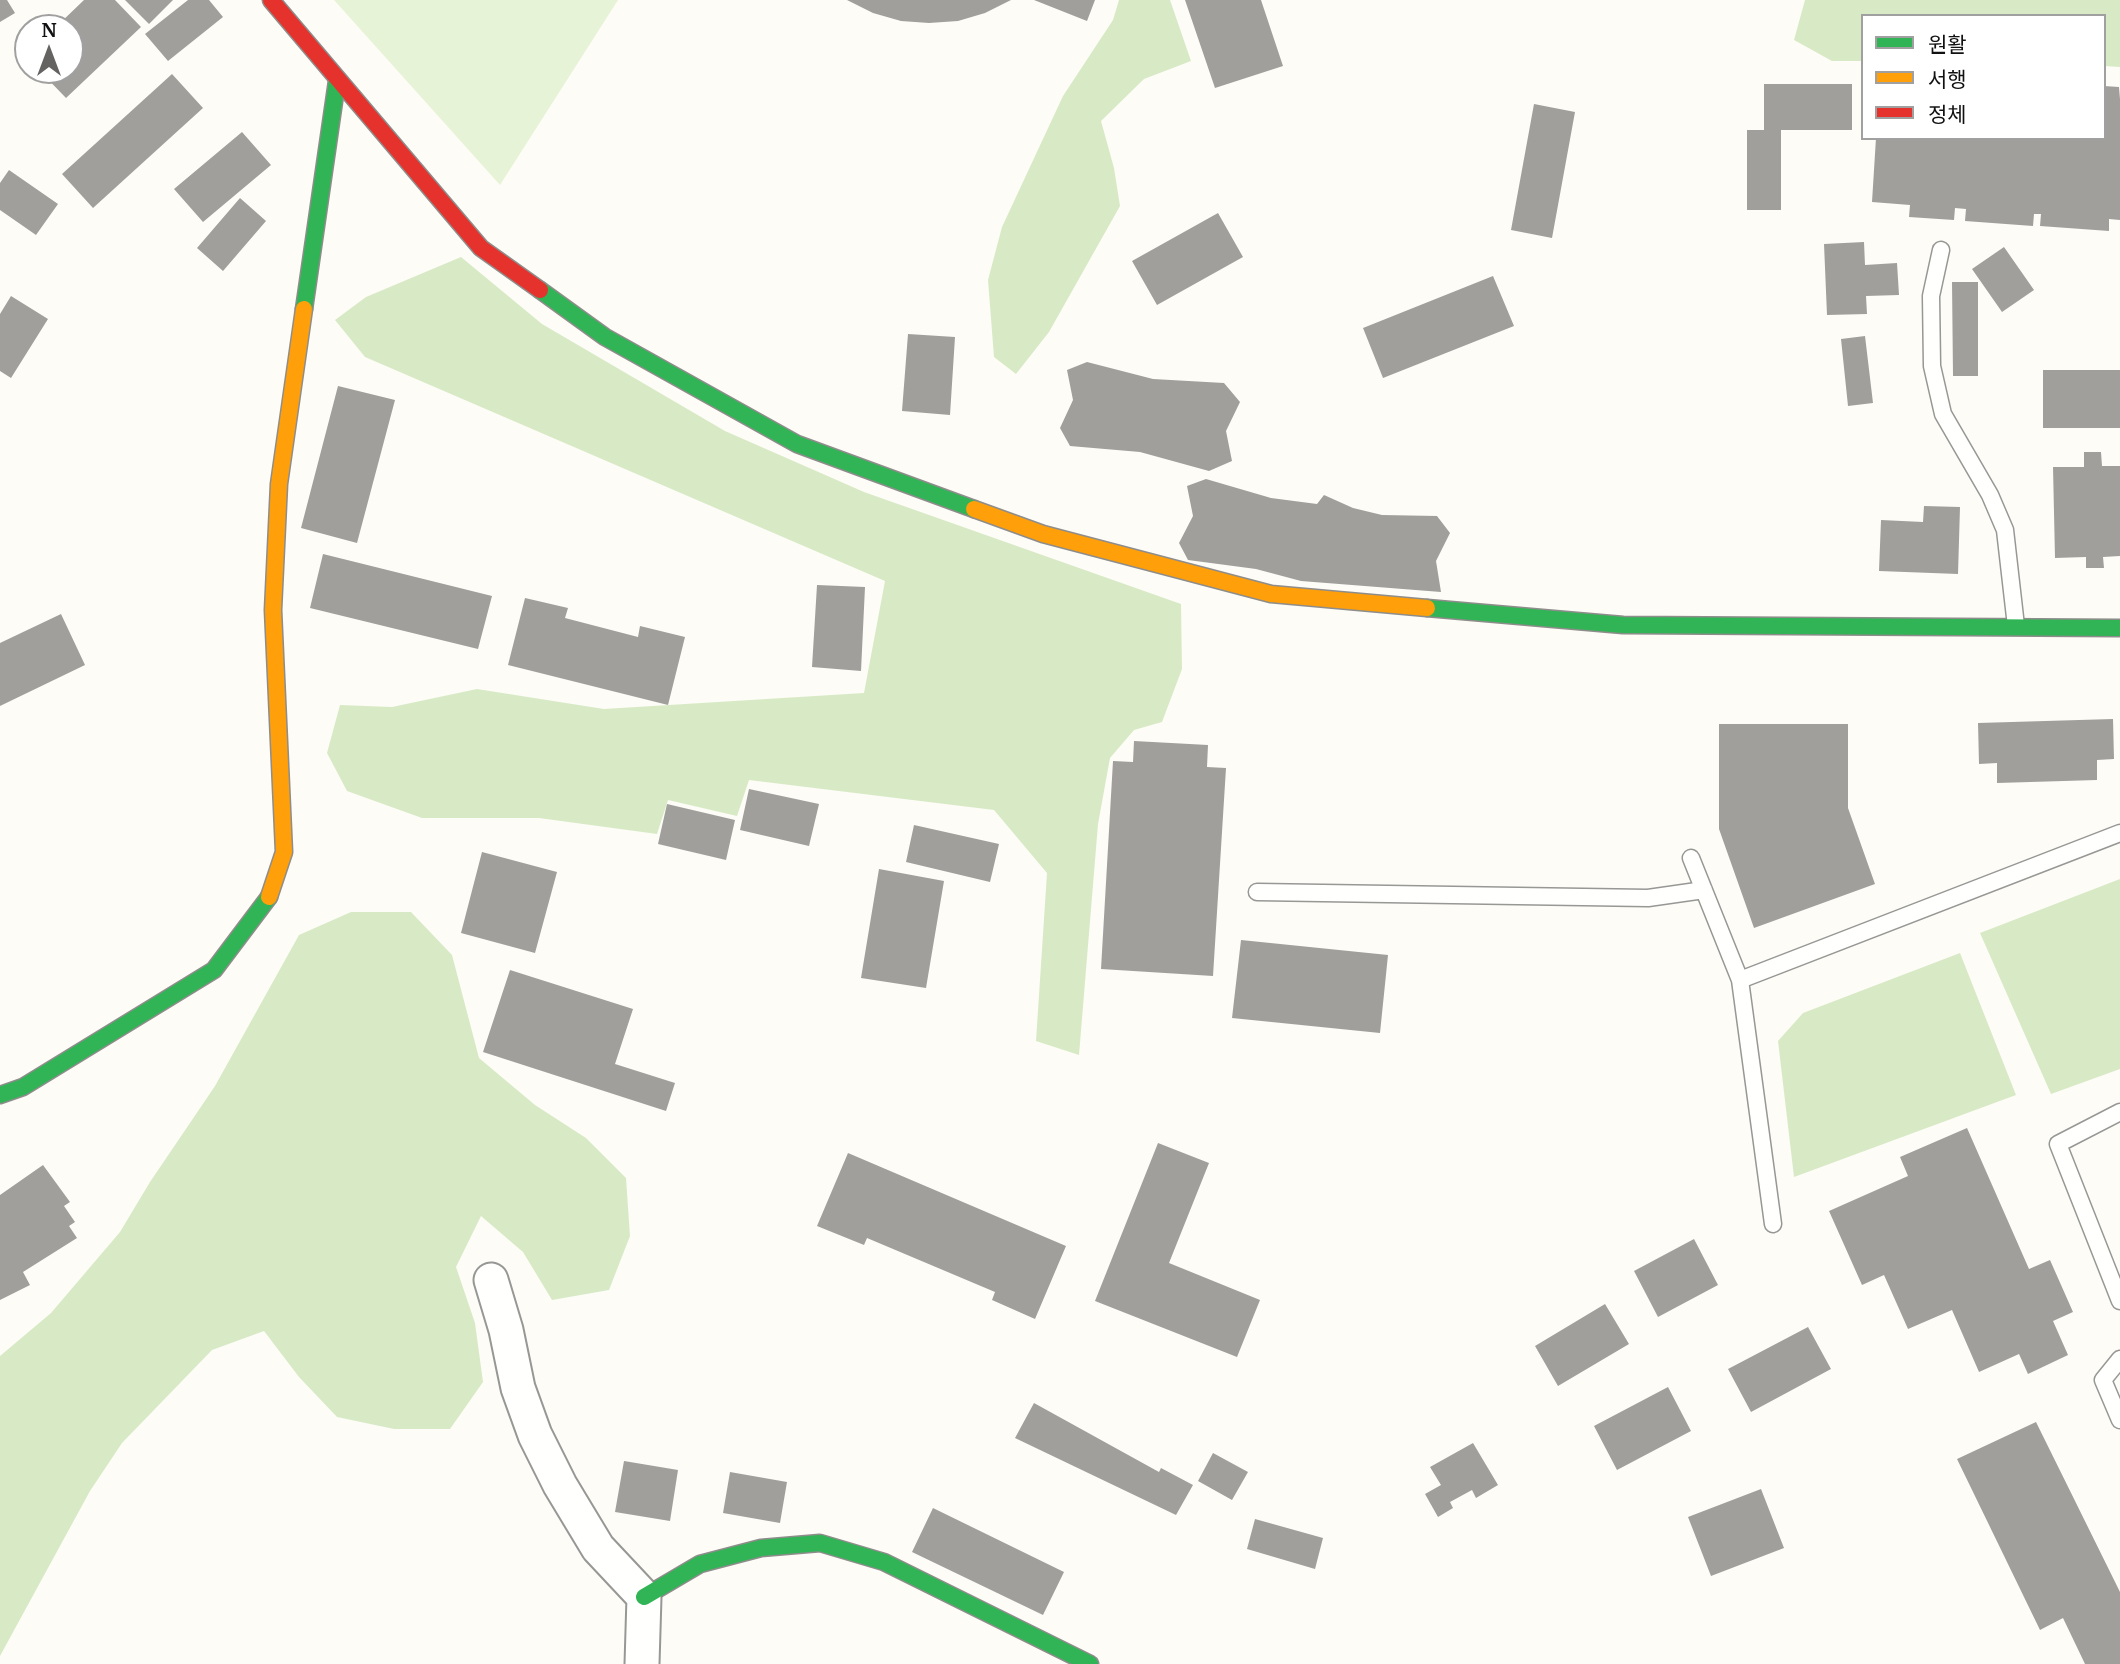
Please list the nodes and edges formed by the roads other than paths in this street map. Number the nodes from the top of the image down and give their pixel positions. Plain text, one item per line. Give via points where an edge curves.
1 (271, 0) edge
2 (337, 81) junction
3 (1941, 250) dead end
4 (2016, 626) junction
5 (2120, 628) edge
6 (2120, 833) edge
7 (1691, 858) dead end
8 (1704, 890) junction
9 (1257, 892) dead end
10 (1740, 980) junction
11 (0, 1095) edge
12 (2120, 1112) edge
13 (1773, 1224) dead end
14 (491, 1280) dead end
15 (2120, 1301) edge
16 (2120, 1359) edge
17 (2120, 1420) edge
18 (644, 1597) junction
19 (642, 1664) edge
20 (1090, 1664) edge

1 - 2 street
2 - 4 street via 481,248 605,338 797,444 1044,534 1271,594 1623,625
2 - 11 street via 279,484 273,610 284,852 267,904 214,970 23,1087
3 - 4 lane via 1931,296 1932,366 1943,414 2005,530
4 - 5 street
6 - 10 lane
7 - 8 lane
8 - 9 lane via 1648,898
8 - 10 lane
10 - 13 lane
12 - 15 lane via 2058,1144
14 - 18 street via 518,1388 535,1435 598,1548
16 - 17 lane via 2103,1380
18 - 19 street
18 - 20 street via 700,1564 761,1548 820,1543 884,1562

